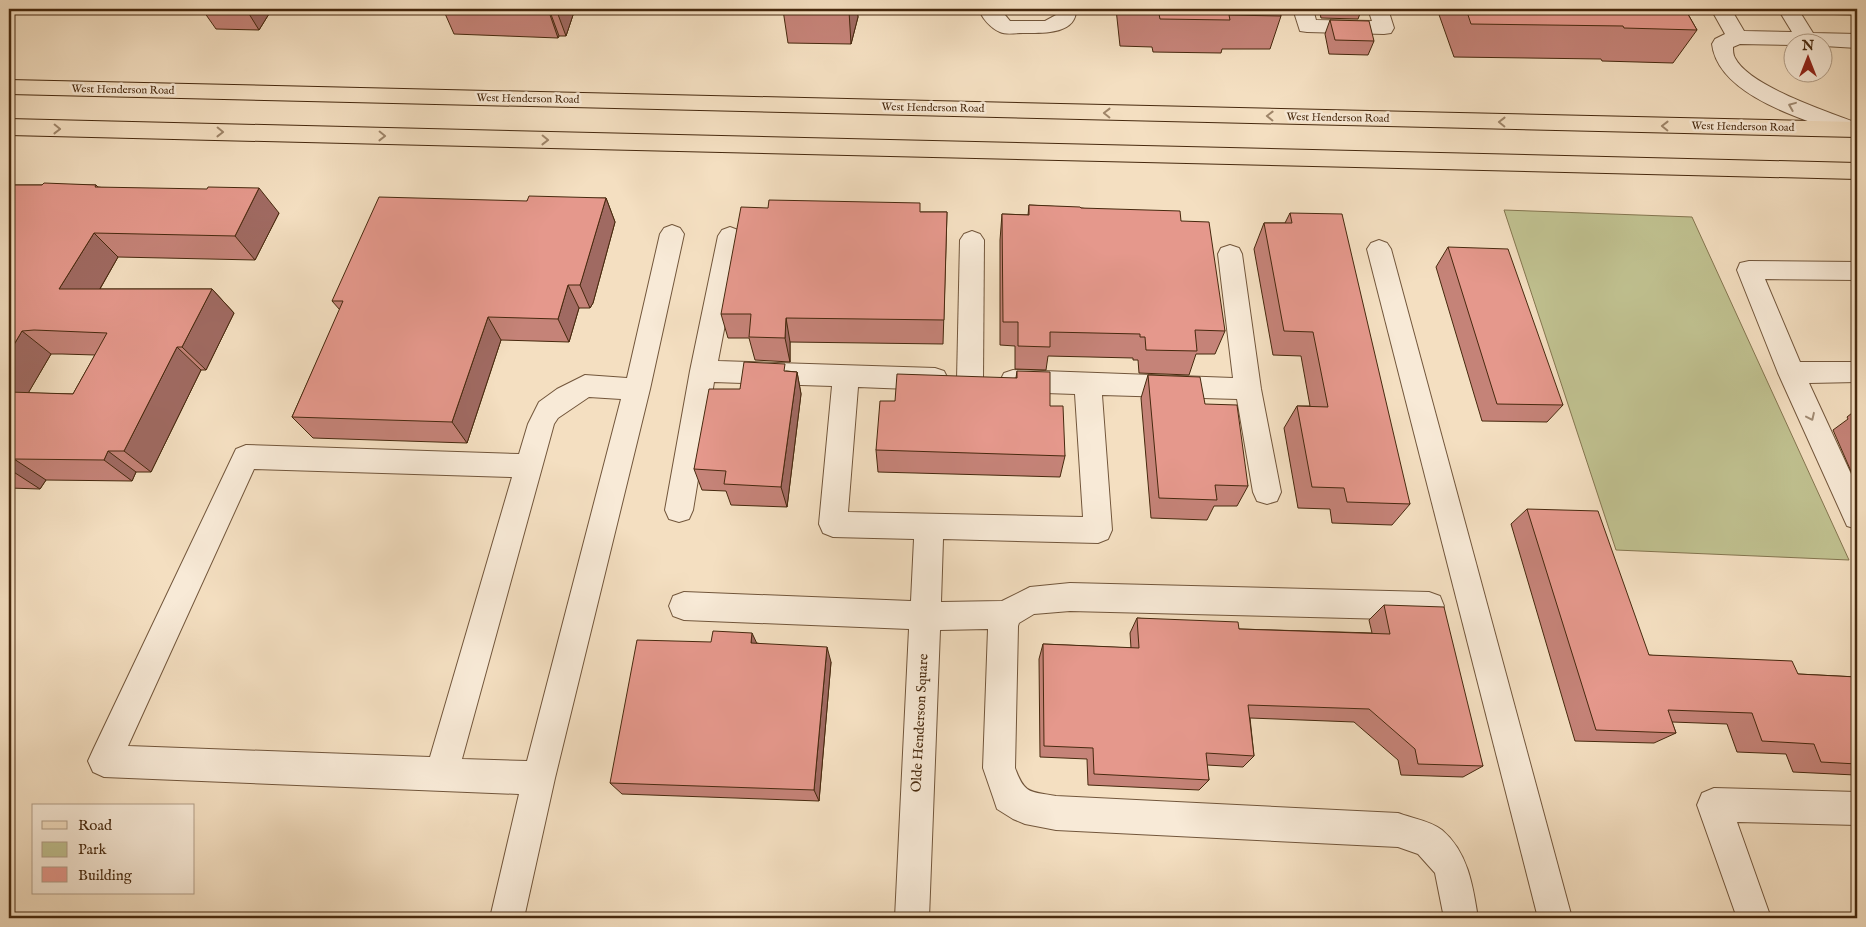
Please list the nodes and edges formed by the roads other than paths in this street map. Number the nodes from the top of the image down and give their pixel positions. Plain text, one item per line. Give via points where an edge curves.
1 (990, 9) edge
2 (1066, 9) edge
3 (1303, 9) edge
4 (1378, 9) edge
5 (1721, 9) edge
6 (1788, 9) edge
7 (1803, 32) edge
8 (1738, 37) junction
9 (1784, 39) edge
10 (1834, 41) edge
11 (1857, 41) edge
12 (9, 87) edge
13 (9, 128) edge
14 (1855, 130) edge
15 (1857, 171) edge
16 (672, 234) dead end
17 (730, 236) dead end
18 (972, 240) dead end
19 (1380, 248) dead end
20 (1230, 254) dead end
21 (1857, 271) edge
22 (703, 372) junction
23 (1857, 372) edge
24 (1791, 373) junction
25 (846, 376) junction
26 (970, 380) junction
27 (1088, 384) junction
28 (637, 389) junction
29 (1248, 389) junction
30 (529, 466) junction
31 (1267, 492) dead end
32 (679, 510) dead end
33 (1857, 517) edge
34 (930, 527) junction
35 (684, 606) dead end
36 (1428, 606) edge
37 (1005, 615) junction
38 (925, 616) junction
39 (441, 776) junction
40 (539, 778) junction
41 (1857, 809) edge
42 (507, 918) edge
43 (912, 918) edge
44 (1461, 918) edge
45 (1555, 918) edge
46 (1754, 918) edge

1 - 2 street via 1005,27 1048,27 1066,18
3 - 4 street via 1307,26 1384,28
5 - 8 street
6 - 7 street
8 - 9 street
14 -> 8 street via 1780,100 1736,72 1727,63 1722,44
10 - 11 street
14 -> 12 main road, West Henderson Road
13 -> 15 main road
16 - 28 street
17 - 22 street
18 - 26 street
19 - 45 street via 1465,584
20 - 29 street
21 - 24 street via 1749,270
22 - 25 street
22 - 32 street
23 - 24 street
24 -> 33 street
25 - 26 street
25 - 34 street via 833,524
26 - 27 street
27 - 29 street
27 - 34 street via 1098,530
28 - 30 street via 585,386 560,401 548,410 541,424
28 - 40 street
29 - 31 street
30 - 39 street
30 - 39 street via 246,458 104,761
34 - 38 street, Olde Henderson Square
35 - 38 street
36 - 37 street via 1070,597 1030,602
37 - 38 street
37 - 44 street via 999,768 1008,797 1025,807 1056,813 1398,830 1429,841 1450,865
38 - 43 street, Olde Henderson Square
39 - 40 street
40 - 42 street
41 - 46 street via 1714,804

